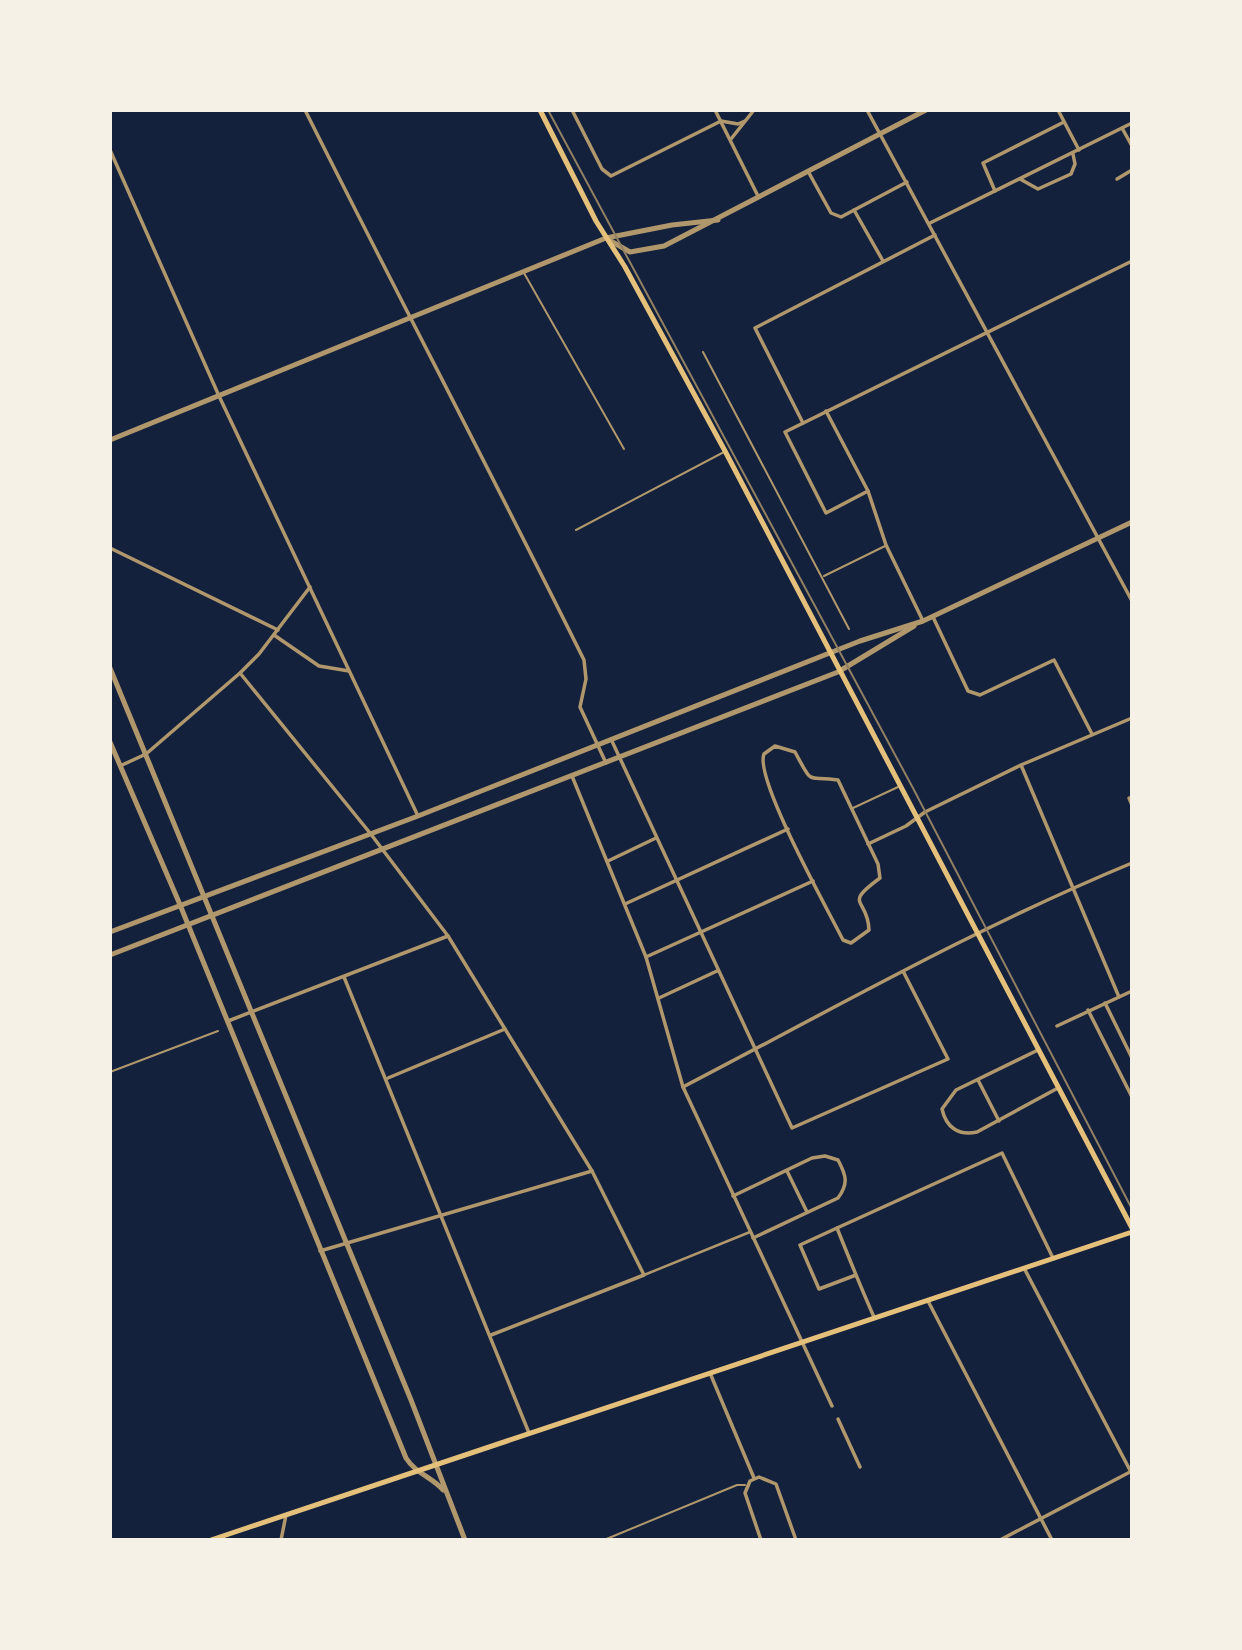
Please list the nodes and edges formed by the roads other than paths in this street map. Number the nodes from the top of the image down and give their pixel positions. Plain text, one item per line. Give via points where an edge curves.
1 (306, 110) edge
2 (540, 110) edge
3 (572, 110) edge
4 (715, 110) edge
5 (754, 110) edge
6 (867, 110) edge
7 (926, 110) edge
8 (1058, 110) edge
9 (721, 121) junction
10 (746, 121) junction
11 (1064, 122) junction
12 (1132, 123) edge
13 (1122, 128) junction
14 (881, 134) junction
15 (731, 139) junction
16 (1132, 146) edge
17 (110, 150) edge
18 (1079, 150) junction
19 (1073, 153) junction
20 (1132, 170) edge
21 (808, 173) junction
22 (1117, 178) dead end
23 (1020, 179) junction
24 (906, 182) junction
25 (995, 191) junction
26 (759, 199) junction
27 (854, 210) junction
28 (718, 220) junction
29 (929, 223) junction
30 (672, 225) junction
31 (935, 235) junction
32 (606, 238) junction
33 (679, 239) junction
34 (883, 261) junction
35 (1132, 261) edge
36 (523, 272) junction
37 (408, 319) junction
38 (989, 332) junction
39 (703, 352) dead end
40 (219, 396) junction
41 (826, 411) junction
42 (803, 423) junction
43 (110, 440) edge
44 (624, 449) dead end
45 (725, 452) junction
46 (868, 491) junction
47 (1132, 522) edge
48 (576, 530) dead end
49 (1098, 538) junction
50 (886, 545) junction
51 (110, 548) edge
52 (823, 577) junction
53 (310, 587) junction
54 (1132, 601) edge
55 (933, 616) junction
56 (923, 621) junction
57 (849, 629) dead end
58 (278, 630) junction
59 (274, 635) junction
60 (829, 654) junction
61 (110, 668) edge
62 (350, 671) junction
63 (838, 672) junction
64 (240, 673) junction
65 (1132, 718) edge
66 (1092, 734) junction
67 (611, 739) junction
68 (110, 742) edge
69 (597, 744) junction
70 (146, 754) junction
71 (620, 758) junction
72 (606, 763) junction
73 (1021, 765) junction
74 (120, 766) junction
75 (572, 776) junction
76 (900, 786) junction
77 (1129, 798) dead end
78 (1132, 805) edge
79 (851, 809) junction
80 (418, 816) junction
81 (916, 819) junction
82 (788, 829) junction
83 (370, 833) junction
84 (657, 838) junction
85 (868, 844) junction
86 (383, 850) junction
87 (608, 860) junction
88 (1132, 863) edge
89 (676, 880) junction
90 (813, 881) junction
91 (1073, 887) junction
92 (204, 896) junction
93 (625, 904) junction
94 (180, 905) junction
95 (213, 915) junction
96 (188, 924) junction
97 (110, 932) edge
98 (700, 932) junction
99 (979, 934) junction
100 (448, 936) junction
101 (110, 955) edge
102 (646, 957) junction
103 (717, 971) junction
104 (904, 972) junction
105 (344, 977) junction
106 (1132, 991) edge
107 (1119, 997) junction
108 (658, 998) junction
109 (1105, 1003) junction
110 (1088, 1010) junction
111 (253, 1013) junction
112 (228, 1021) junction
113 (1057, 1026) dead end
114 (505, 1029) junction
115 (218, 1031) dead end
116 (1125, 1045) junction
117 (1132, 1048) edge
118 (1040, 1049) junction
119 (754, 1050) junction
120 (1132, 1058) edge
121 (110, 1072) edge
122 (387, 1079) junction
123 (978, 1080) junction
124 (683, 1087) junction
125 (1059, 1087) junction
126 (1132, 1097) edge
127 (999, 1121) junction
128 (592, 1171) junction
129 (787, 1171) junction
130 (733, 1196) junction
131 (807, 1212) junction
132 (444, 1215) junction
133 (836, 1228) junction
134 (1132, 1230) edge
135 (750, 1232) junction
136 (753, 1238) junction
137 (348, 1244) junction
138 (320, 1251) junction
139 (669, 1256) dead end
140 (1052, 1256) junction
141 (673, 1263) junction
142 (1023, 1266) junction
143 (644, 1275) junction
144 (856, 1275) junction
145 (927, 1299) junction
146 (874, 1317) junction
147 (491, 1335) junction
148 (804, 1342) junction
149 (710, 1373) junction
150 (832, 1406) dead end
151 (838, 1419) dead end
152 (529, 1433) junction
153 (436, 1465) junction
154 (860, 1467) dead end
155 (417, 1471) junction
156 (1131, 1473) edge
157 (754, 1479) junction
158 (747, 1485) junction
159 (445, 1493) junction
160 (286, 1515) junction
161 (1041, 1518) junction
162 (211, 1540) edge
163 (281, 1540) edge
164 (465, 1540) edge
165 (604, 1540) edge
166 (761, 1540) edge
167 (796, 1540) edge
168 (1000, 1540) edge
169 (1052, 1540) edge

1 - 37 street
2 - 32 main road
3 - 9 street via 605,173 615,175
4 - 9 street
5 - 10 street
6 - 14 street
7 - 14 street
8 - 11 street
9 - 10 street
9 - 15 street
10 - 15 street
11 - 18 street
11 - 25 street via 983,163
12 - 13 street
13 - 16 street
13 - 18 street
14 - 21 street
14 - 24 street
15 - 26 street
17 - 40 street
18 - 19 street
19 - 23 street
19 - 23 street via 1075,170 1071,174 1038,189
20 - 22 street
21 - 26 street
21 - 27 street via 831,213 841,217
23 - 25 street
24 - 27 street
24 - 29 street
25 - 29 street
26 - 28 street
27 - 34 street
28 - 30 street
28 - 33 street
29 - 31 street
30 - 32 street
30 - 33 street via 682,229
31 - 34 street
31 - 38 street
32 - 33 street via 630,252
32 - 36 street
32 - 45 main road
34 - 42 street via 755,328
35 - 38 street
36 - 37 street
36 - 44 lane
37 - 40 street
37 - 69 street via 584,660 586,679 580,707
38 - 41 street
38 - 49 street
39 - 52 lane
40 - 43 street
40 - 53 street
41 - 42 street
41 - 46 street
42 - 46 street via 785,432 826,513
45 - 48 lane
45 - 60 main road
46 - 50 street
47 - 49 street
49 - 54 street
49 - 55 street
50 - 52 lane
50 - 56 street
51 - 58 street
52 - 57 lane
53 - 58 street
53 - 62 street
55 - 56 street
55 - 66 street via 968,691 980,695 1054,660
56 - 60 street
56 - 63 street
58 - 59 street
59 - 62 street via 319,666
59 - 64 street
60 - 63 main road
60 - 67 street
61 - 70 street
62 - 80 street
63 - 71 street
63 - 76 main road
64 - 70 street
64 - 83 street
65 - 66 street
66 - 73 street
67 - 69 street
67 - 71 street
68 - 74 street
69 - 72 street
69 - 80 street
70 - 74 street
70 - 92 street
71 - 72 street
71 - 84 street
72 - 75 street
73 - 81 street
73 - 91 street
74 - 94 street
75 - 86 street
75 - 87 street
76 - 79 lane
76 - 81 main road
77 - 78 street
79 - 82 street via 838,780 809,777 795,752 775,746 764,754 761,766
79 - 85 street
80 - 83 street
81 - 85 street
81 - 99 main road
82 - 89 street
82 - 90 street
83 - 86 street
83 - 92 street
84 - 87 street
84 - 89 street
85 - 90 street via 880,878 859,896 869,930 850,943 842,940
86 - 95 street
86 - 100 street
87 - 93 street
88 - 91 street
89 - 93 street
89 - 98 street
90 - 98 street
91 - 99 street
91 - 107 street
92 - 94 street
92 - 95 street
93 - 102 street
94 - 96 street
94 - 97 street
95 - 96 street
95 - 111 street
96 - 101 street
96 - 112 street
98 - 102 street
98 - 103 street
99 - 104 street
99 - 118 main road
100 - 105 street
100 - 114 street
102 - 108 street
103 - 108 street
103 - 119 street
104 - 119 street
104 - 119 street via 948,1059 792,1128
105 - 111 street
105 - 122 street
106 - 107 street
107 - 109 street
108 - 124 street
109 - 110 street
109 - 116 street
110 - 113 street
110 - 126 street
111 - 112 street
111 - 137 street
112 - 138 street
114 - 122 street
114 - 128 street
115 - 121 lane
116 - 117 street
116 - 120 street
118 - 123 street
118 - 125 main road
119 - 124 street
122 - 132 street
123 - 127 street
123 - 127 street via 951,1095 942,1110 945,1120 951,1128 968,1134
124 - 130 street
125 - 127 street
125 - 134 main road
128 - 132 street
128 - 143 street
129 - 130 street
129 - 131 street
129 - 131 street via 825,1156 838,1160 846,1175 846,1187 838,1198
130 - 135 street
131 - 136 street
132 - 137 street
132 - 147 street
133 - 140 street via 1002,1153
133 - 144 street
133 - 144 street via 800,1245 819,1289
134 - 140 main road
135 - 136 street
135 - 141 street
136 - 148 street
137 - 138 street
137 - 153 street
138 - 155 street via 406,1458
139 - 141 street
140 - 142 main road
141 - 143 street
142 - 145 main road
142 - 156 street
143 - 147 street
144 - 146 street
145 - 146 main road
145 - 161 street
146 - 148 main road
147 - 152 street
148 - 149 main road
148 - 150 street
149 - 152 main road
149 - 157 street
151 - 154 street
152 - 153 main road
153 - 155 main road
153 - 159 street
155 - 159 street via 435,1480
155 - 160 main road
156 - 161 street
157 - 158 street
157 - 167 street via 772,1481
158 - 165 lane via 737,1485
158 - 166 street via 745,1500
159 - 164 street
160 - 162 main road
160 - 163 street
161 - 168 street
161 - 169 street

